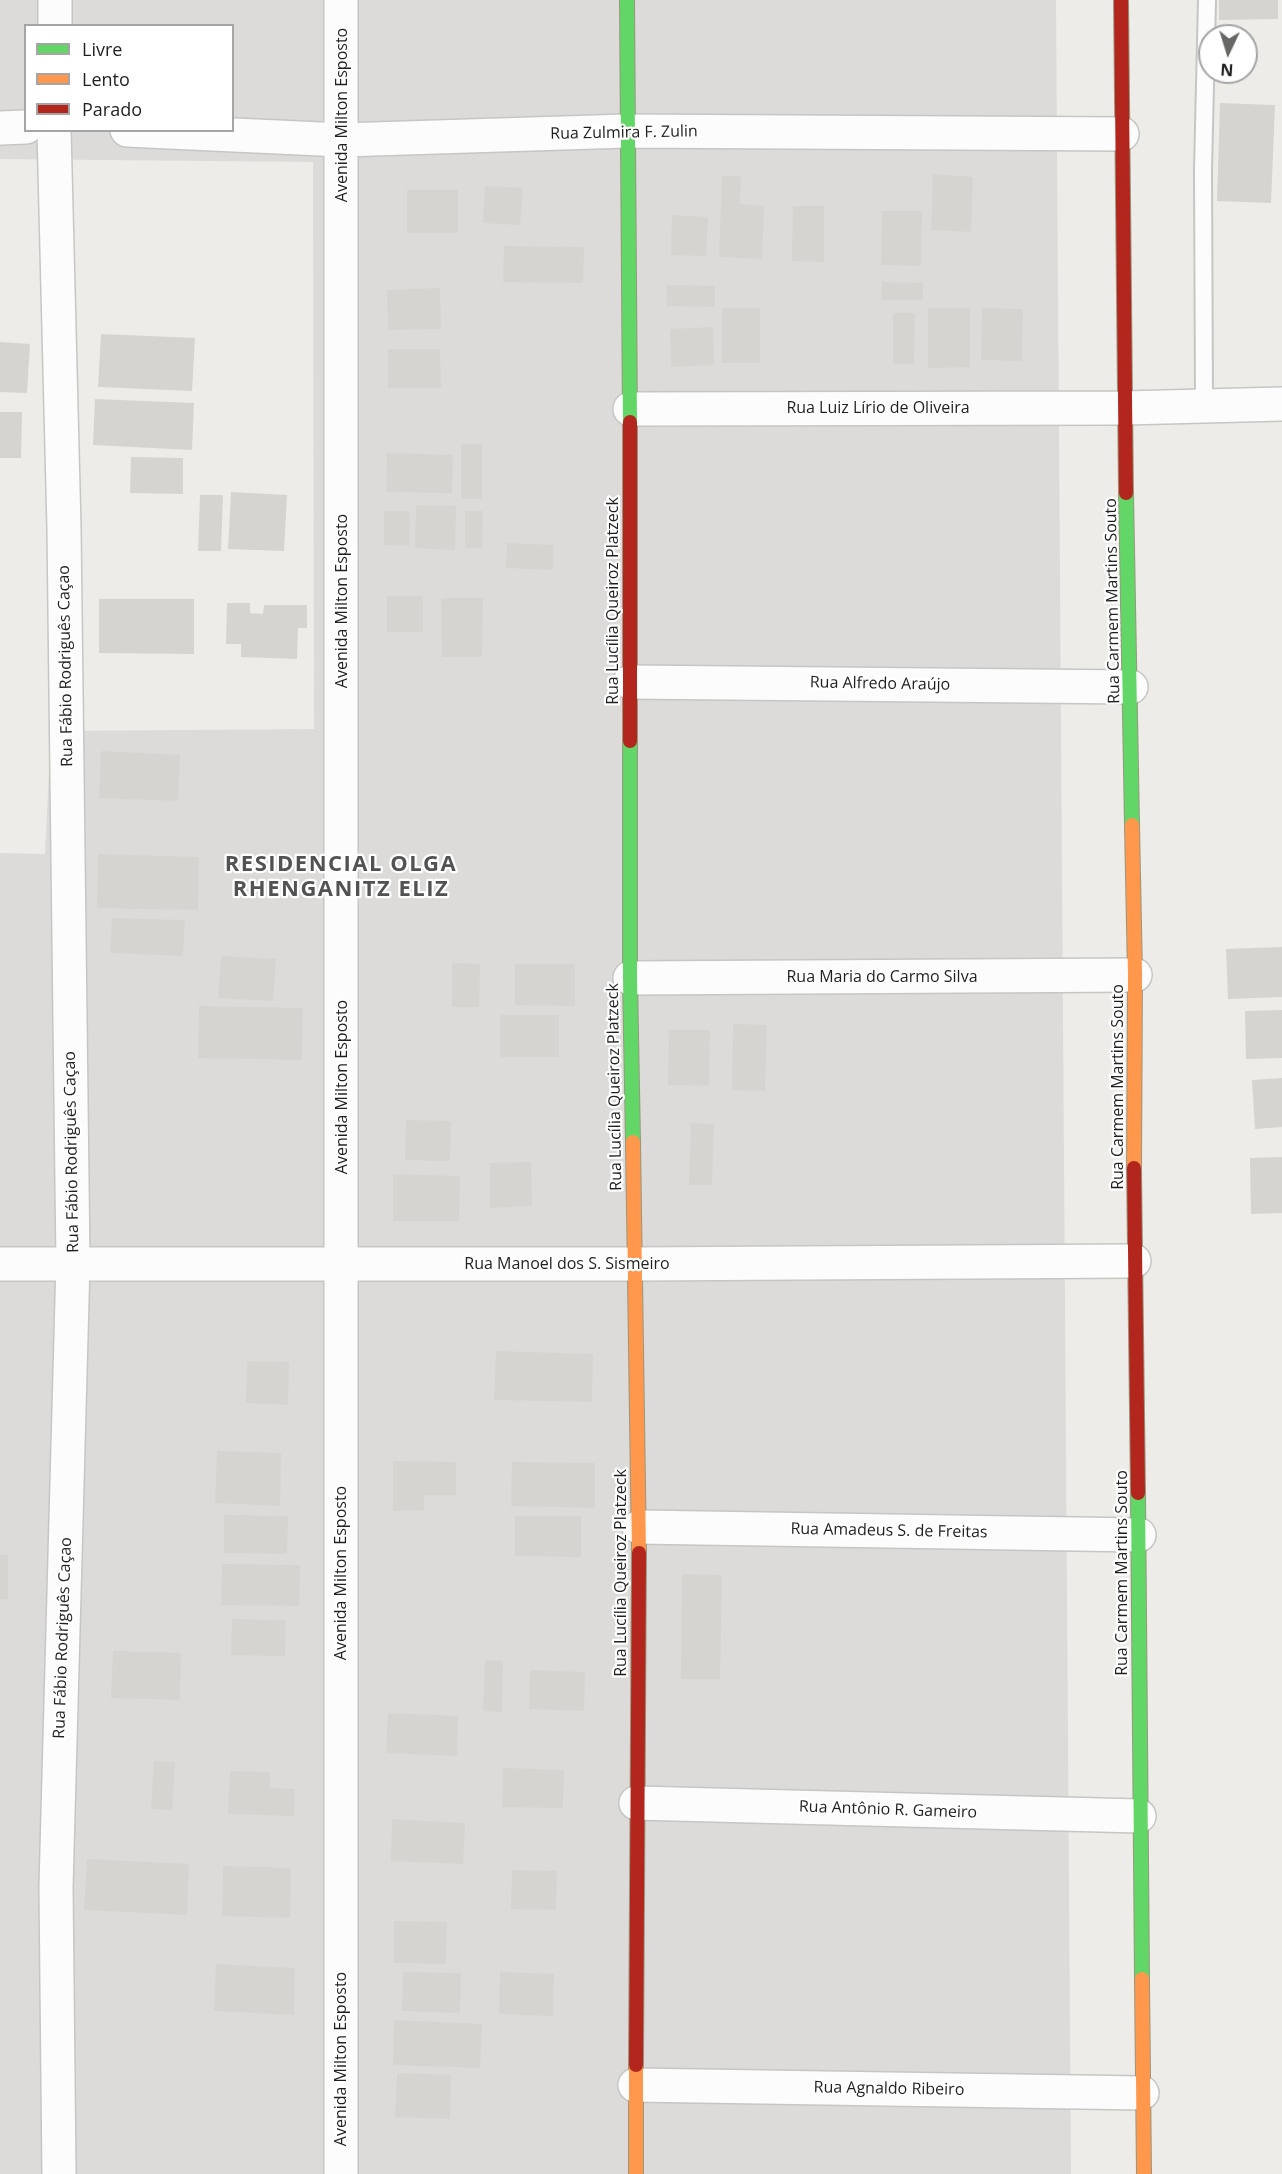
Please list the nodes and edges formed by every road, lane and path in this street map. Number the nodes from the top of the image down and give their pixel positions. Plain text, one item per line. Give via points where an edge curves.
1 (55, 0) edge
2 (341, 0) edge
3 (627, 0) edge
4 (1121, 0) edge
5 (1207, 0) edge
6 (55, 24) edge
7 (0, 128) edge
8 (24, 128) edge
9 (627, 131) junction
10 (54, 132) edge
11 (170, 132) edge
12 (1122, 134) junction
13 (342, 140) junction
14 (1282, 404) edge
15 (1204, 405) junction
16 (1125, 408) junction
17 (630, 409) junction
18 (630, 682) junction
19 (1131, 687) junction
20 (1135, 975) junction
21 (630, 978) junction
22 (1134, 1261) junction
23 (73, 1263) junction
24 (0, 1264) edge
25 (342, 1264) junction
26 (635, 1264) junction
27 (639, 1527) junction
28 (1139, 1535) junction
29 (636, 1803) junction
30 (1139, 1816) junction
31 (635, 2085) junction
32 (1142, 2093) junction
33 (59, 2174) edge
34 (341, 2174) edge
35 (636, 2174) edge
36 (1144, 2174) edge

1 - 6 street
2 - 13 street, Avenida Milton Esposto
3 - 9 street, Rua Lucília Queiroz Platzeck
4 - 12 street, Rua Carmem Martins Souto
5 - 15 lane
7 - 8 street
9 - 12 street, Rua Zulmira F. Zulin
9 - 13 street, Rua Zulmira F. Zulin
9 - 17 street, Rua Lucília Queiroz Platzeck
10 - 23 street, Rua Fábio Rodriguês Caçao via 64,528
11 - 13 street, Rua Zulmira F. Zulin
12 - 16 street, Rua Carmem Martins Souto
13 - 25 street, Avenida Milton Esposto
14 - 15 street, Rua Luiz Lírio de Oliveira
15 - 16 street, Rua Luiz Lírio de Oliveira
16 - 17 street, Rua Luiz Lírio de Oliveira
16 - 19 street, Rua Carmem Martins Souto
17 - 18 street, Rua Lucília Queiroz Platzeck
18 - 19 street, Rua Alfredo Araújo
18 - 21 street, Rua Lucília Queiroz Platzeck
19 - 20 street, Rua Carmem Martins Souto
20 - 21 street, Rua Maria do Carmo Silva
20 - 22 street, Rua Carmem Martins Souto
21 - 26 street, Rua Lucília Queiroz Platzeck
22 - 26 street, Rua Manoel dos S. Sismeiro
22 - 28 street, Rua Carmem Martins Souto
23 - 24 street, Rua Manoel dos S. Sismeiro
23 - 25 street, Rua Manoel dos S. Sismeiro
23 - 33 street, Rua Fábio Rodriguês Caçao via 56,1887
25 - 26 street, Rua Manoel dos S. Sismeiro
25 - 34 street, Avenida Milton Esposto
26 - 27 street, Rua Lucília Queiroz Platzeck
27 - 28 street, Rua Amadeus S. de Freitas
27 - 29 street, Rua Lucília Queiroz Platzeck
28 - 30 street, Rua Carmem Martins Souto
29 - 30 street, Rua Antônio R. Gameiro
29 - 31 street, Rua Lucília Queiroz Platzeck
30 - 32 street, Rua Carmem Martins Souto
31 - 32 street, Rua Agnaldo Ribeiro
31 - 35 street, Rua Lucília Queiroz Platzeck
32 - 36 street, Rua Carmem Martins Souto

